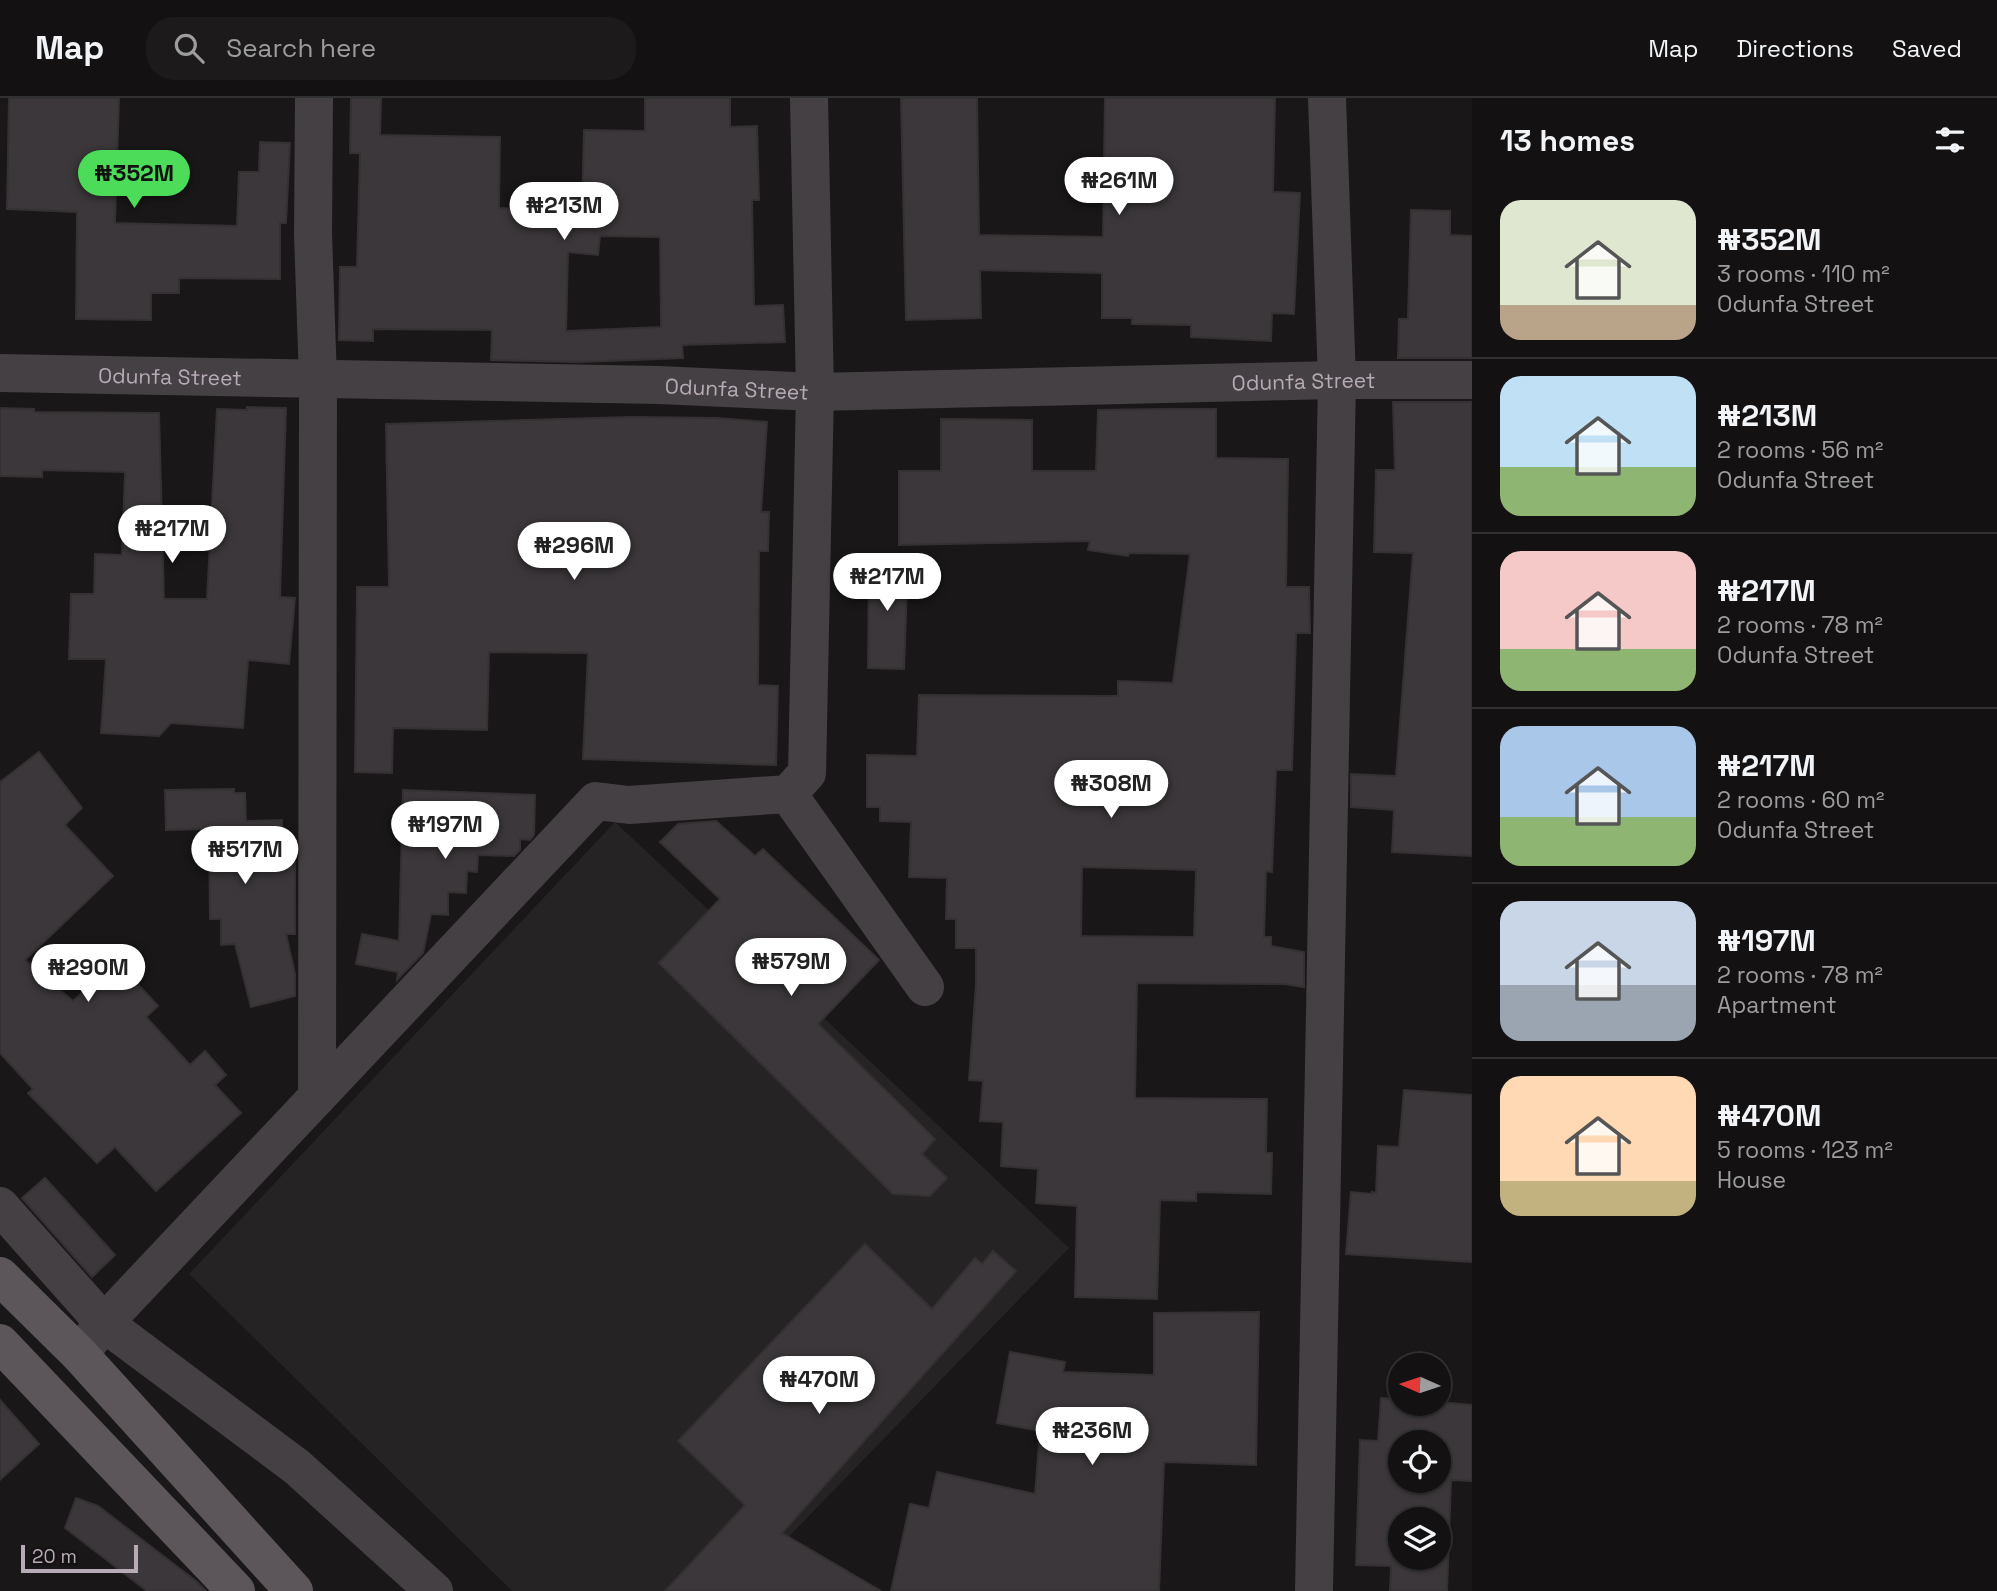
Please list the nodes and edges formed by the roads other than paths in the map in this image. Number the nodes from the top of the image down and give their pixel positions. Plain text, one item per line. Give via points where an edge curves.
1 (314, 98) edge
2 (810, 98) edge
3 (1327, 98) edge
4 (0, 373) edge
5 (318, 380) junction
6 (1338, 380) junction
7 (1472, 380) edge
8 (815, 392) junction
9 (788, 794) junction
10 (925, 987) dead end
11 (317, 1097) junction
12 (0, 1206) edge
13 (0, 1276) edge
14 (104, 1323) junction
15 (0, 1343) edge
16 (79, 1354) junction
17 (418, 1587) edge
18 (236, 1591) edge
19 (294, 1591) edge
20 (1314, 1591) edge

1 - 5 street
2 - 8 street
3 - 6 street
4 - 5 street, Odunfa Street
5 - 8 street, Odunfa Street
5 - 11 street
6 - 7 street, Odunfa Street
6 - 8 street, Odunfa Street
6 - 20 street
8 - 9 street via 809,748 807,773
9 - 10 street
9 - 11 street via 629,805 596,801
11 - 14 street
12 - 14 street
13 - 16 main road
14 - 16 street
14 - 17 street via 297,1467
15 - 18 main road
16 - 19 main road

